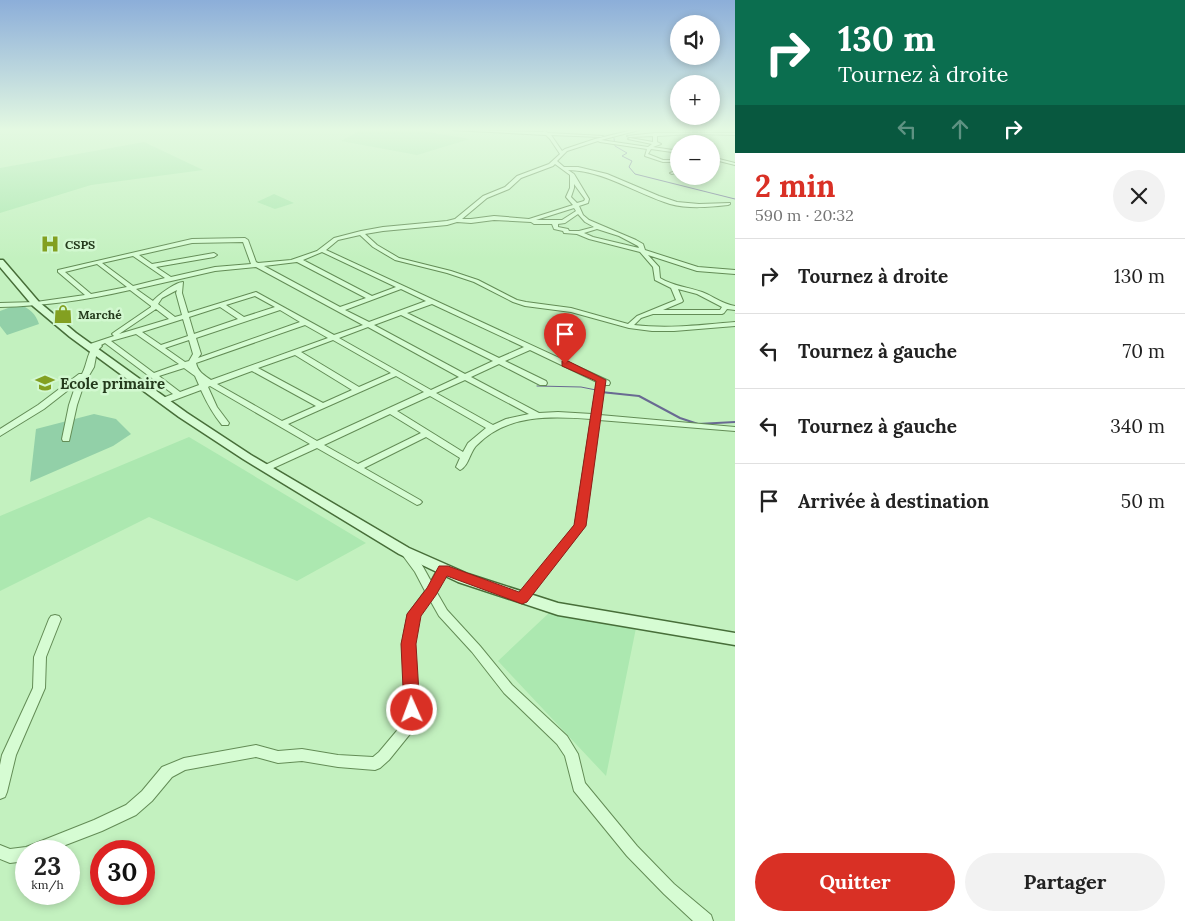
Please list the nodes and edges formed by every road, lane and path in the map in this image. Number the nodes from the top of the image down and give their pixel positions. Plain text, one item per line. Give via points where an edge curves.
1 (529, 173) edge
2 (571, 173) edge
3 (592, 173) edge
4 (572, 176) junction
5 (728, 204) dead end
6 (575, 205) junction
7 (578, 212) junction
8 (466, 214) junction
9 (545, 216) junction
10 (494, 218) junction
11 (570, 218) junction
12 (457, 220) junction
13 (529, 221) junction
14 (555, 223) junction
15 (597, 226) junction
16 (362, 233) junction
17 (579, 233) junction
18 (210, 241) junction
19 (322, 250) junction
20 (644, 250) junction
21 (134, 254) junction
22 (214, 254) junction
23 (298, 260) junction
24 (0, 262) edge
25 (97, 262) junction
26 (257, 265) junction
27 (151, 266) junction
28 (218, 269) junction
29 (735, 272) edge
30 (185, 276) junction
31 (171, 280) junction
32 (180, 284) junction
33 (402, 287) junction
34 (674, 287) junction
35 (132, 288) junction
36 (90, 296) junction
37 (372, 298) junction
38 (433, 302) junction
39 (36, 304) junction
40 (153, 304) junction
41 (221, 304) junction
42 (0, 305) edge
43 (280, 308) junction
44 (725, 308) junction
45 (735, 308) edge
46 (340, 309) junction
47 (654, 312) junction
48 (402, 313) junction
49 (187, 315) junction
50 (173, 319) junction
51 (244, 320) junction
52 (306, 322) junction
53 (735, 324) edge
54 (368, 325) junction
55 (629, 326) junction
56 (137, 331) junction
57 (192, 337) junction
58 (334, 338) junction
59 (105, 340) junction
60 (160, 347) junction
61 (530, 347) junction
62 (92, 348) junction
63 (295, 352) junction
64 (499, 361) junction
65 (188, 363) junction
66 (252, 368) junction
67 (86, 373) junction
68 (397, 374) junction
69 (153, 376) junction
70 (465, 376) junction
71 (544, 383) dead end
72 (206, 384) junction
73 (358, 390) junction
74 (430, 392) junction
75 (179, 394) junction
76 (163, 400) junction
77 (323, 406) junction
78 (391, 410) junction
79 (536, 415) junction
80 (596, 418) junction
81 (225, 423) dead end
82 (281, 424) junction
83 (493, 428) junction
84 (735, 429) edge
85 (0, 433) edge
86 (427, 433) junction
87 (66, 439) dead end
88 (317, 444) junction
89 (464, 456) junction
90 (460, 467) dead end
91 (266, 468) junction
92 (358, 468) junction
93 (417, 502) dead end
94 (404, 551) junction
95 (444, 569) junction
96 (432, 591) junction
97 (522, 598) junction
98 (55, 619) dead end
99 (735, 639) edge
100 (0, 792) edge
101 (61, 840) edge
102 (0, 852) edge
103 (15, 855) edge
104 (704, 921) edge

1 - 8 street via 486,197
2 - 4 street
3 - 5 street via 678,204
4 - 6 street via 568,197
4 - 6 street via 587,199
6 - 7 street
6 - 9 street
7 - 11 street
7 - 15 street
8 - 10 street
8 - 12 street
9 - 11 street
9 - 13 street
10 - 12 street
10 - 13 street
11 - 14 street
11 - 15 street
12 - 16 street
13 - 14 street
14 - 17 street via 557,229
15 - 17 street
15 - 20 street via 634,240
16 - 19 street via 336,240
16 - 55 street via 375,246 397,259 476,281 514,301 578,311
17 - 20 street
18 - 21 street via 192,241
18 - 22 street
18 - 26 street via 244,240 253,263
19 - 23 street
19 - 33 street
20 - 29 street via 697,269
20 - 34 street via 656,266 657,279
21 - 25 street
21 - 27 street
22 - 27 street
22 - 28 street
23 - 26 street
23 - 37 street
24 - 39 street
25 - 35 street
25 - 36 street via 60,270
26 - 28 street
26 - 46 street
27 - 31 street
28 - 30 street
30 - 31 street
30 - 32 street
31 - 35 street
32 - 40 street via 175,290 156,298
32 - 49 street via 179,293
33 - 37 street
33 - 38 street
34 - 44 street via 699,293
34 - 47 street via 680,301
35 - 36 street
35 - 40 street
36 - 39 street
37 - 46 street
38 - 48 street
38 - 61 street
39 - 42 street
39 - 62 street
40 - 50 street
40 - 59 street via 154,308 146,314
41 - 43 street via 256,294
41 - 49 street
41 - 51 street
43 - 51 street
43 - 52 street
44 - 45 street
44 - 47 street via 722,312
46 - 54 street
47 - 55 street via 639,317
48 - 54 street
48 - 64 street
49 - 50 street
49 - 57 street
50 - 56 street
51 - 57 street
52 - 58 street
52 - 65 street
53 - 55 street via 674,329
54 - 58 street
54 - 70 street
56 - 59 street
56 - 60 street
57 - 60 street
57 - 65 street via 197,354
58 - 63 street
58 - 68 street
59 - 62 street
59 - 69 street
60 - 65 street
61 - 64 street
61 - 80 street via 604,381
62 - 67 street
62 - 76 street
63 - 66 street
63 - 73 street
64 - 70 street
64 - 71 street
65 - 69 street
65 - 72 street
66 - 72 street
66 - 77 street
67 - 85 street via 62,393
67 - 87 street via 73,405
68 - 73 street
68 - 74 street
69 - 75 street
70 - 74 street
70 - 79 street
72 - 75 street
72 - 81 street via 214,410
72 - 82 street
73 - 77 street
74 - 78 street
74 - 83 street
75 - 76 street
76 - 91 street
77 - 82 street
78 - 86 street
78 - 88 street
79 - 80 street
79 - 83 street
80 - 84 street
80 - 97 street via 580,526
82 - 88 street
83 - 89 street via 470,446
86 - 89 street
86 - 92 street
88 - 91 street
88 - 92 street
89 - 90 street
91 - 94 street
92 - 93 street
94 - 95 street
94 - 96 street
95 - 96 street
95 - 97 street
96 - 101 street via 414,614 408,644 412,710 405,730 375,764 302,755 278,757 256,750 184,764 166,772 131,810
96 - 104 street via 443,612 508,689 562,740 572,754 579,786 632,851
97 - 99 street via 567,611
98 - 100 street via 40,657 38,688 9,755
102 - 103 street

